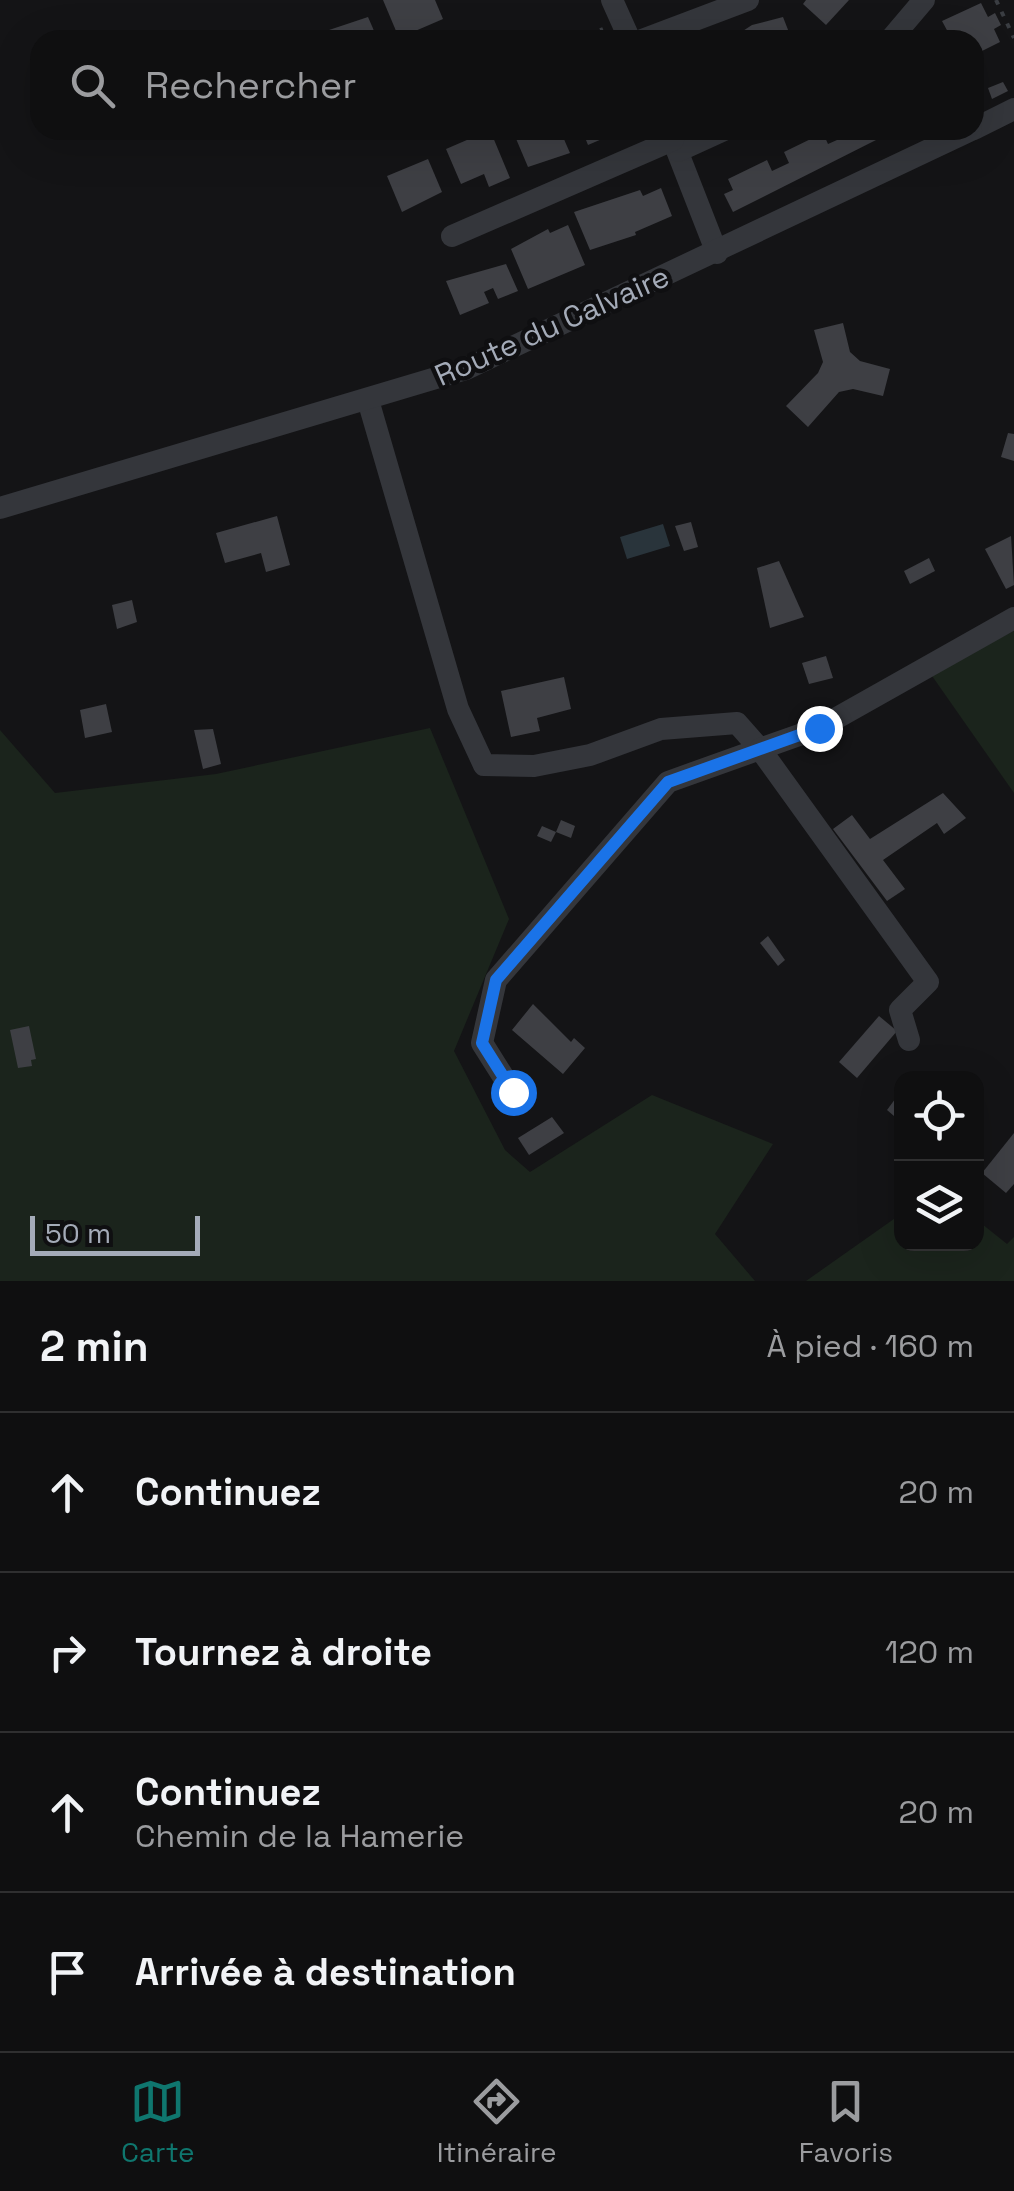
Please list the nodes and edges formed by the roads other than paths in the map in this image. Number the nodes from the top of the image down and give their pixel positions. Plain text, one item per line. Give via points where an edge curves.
1 (748, 0) edge
2 (924, 0) edge
3 (676, 30) edge
4 (898, 30) edge
5 (1014, 109) edge
6 (984, 123) edge
7 (673, 140) edge
8 (949, 140) edge
9 (452, 236) dead end
10 (716, 253) junction
11 (368, 400) junction
12 (0, 508) edge
13 (1014, 618) edge
14 (760, 749) junction
15 (908, 1040) dead end
16 (513, 1092) dead end

1 - 3 street
2 - 4 street
5 - 6 street, Route du Calvaire
7 - 9 street
7 - 10 street
8 - 10 street, Route du Calvaire
10 - 11 street, Route du Calvaire via 466,369
11 - 12 street, Route du Calvaire
11 - 14 street via 458,709 484,765 534,766 661,730 737,724
13 - 14 street via 819,728
14 - 15 street via 928,982 900,1010
14 - 16 street via 668,782 496,980 482,1043

